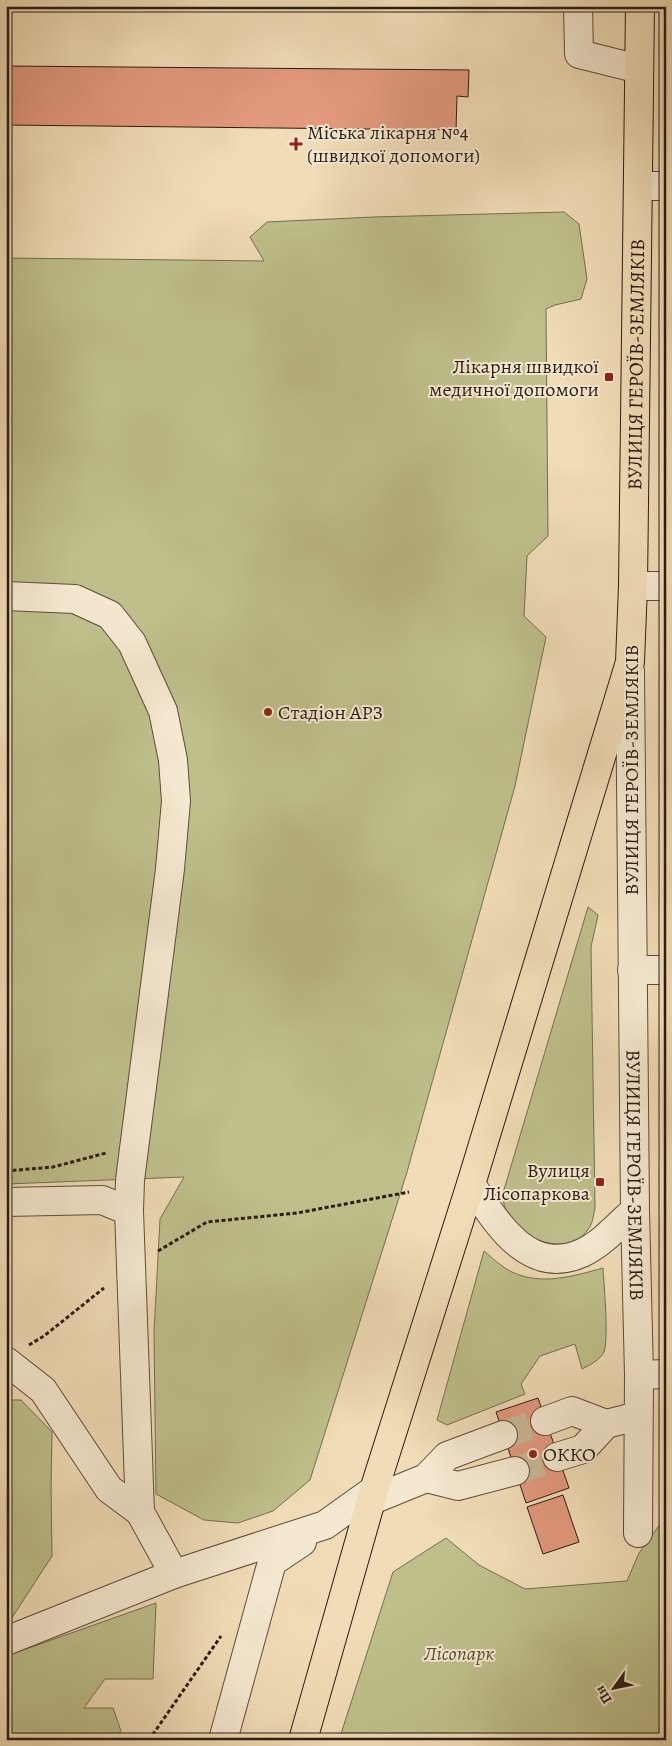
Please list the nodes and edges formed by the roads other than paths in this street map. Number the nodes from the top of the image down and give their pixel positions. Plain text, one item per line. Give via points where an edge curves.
1 (578, 6) edge
2 (640, 6) edge
3 (639, 69) junction
4 (638, 186) junction
5 (666, 186) edge
6 (633, 586) junction
7 (666, 586) edge
8 (6, 596) edge
9 (630, 662) junction
10 (632, 970) junction
11 (666, 970) edge
12 (471, 1184) junction
13 (6, 1202) edge
14 (129, 1210) junction
15 (635, 1210) junction
16 (14, 1355) edge
17 (653, 1374) edge
18 (638, 1416) junction
19 (545, 1421) tunnel mouth
20 (606, 1424) junction
21 (503, 1435) tunnel mouth
22 (557, 1457) tunnel mouth
23 (515, 1471) tunnel mouth
24 (426, 1478) junction
25 (373, 1495) junction
26 (140, 1512) junction
27 (326, 1525) junction
28 (638, 1533) dead end
29 (174, 1574) junction
30 (6, 1641) edge
31 (223, 1740) edge
32 (303, 1740) edge

1 - 3 street via 579,54
2 - 3 main road, ВУЛИЦЯ ГЕРОЇВ-ЗЕМЛЯКІВ
3 - 4 main road, ВУЛИЦЯ ГЕРОЇВ-ЗЕМЛЯКІВ
4 - 5 street
4 - 6 main road, ВУЛИЦЯ ГЕРОЇВ-ЗЕМЛЯКІВ
6 - 7 street
6 - 9 main road, ВУЛИЦЯ ГЕРОЇВ-ЗЕМЛЯКІВ
8 - 14 street via 75,600 110,615 132,644 163,711 173,760 176,801 170,869 130,1180
9 - 10 street, ВУЛИЦЯ ГЕРОЇВ-ЗЕМЛЯКІВ
9 - 12 main road
10 - 11 street
10 - 15 street, ВУЛИЦЯ ГЕРОЇВ-ЗЕМЛЯКІВ
12 - 15 street via 498,1225 513,1240 529,1252 547,1258 565,1259 583,1253
12 - 25 main road
13 - 14 street via 102,1200
14 - 26 street
15 - 17 street, ВУЛИЦЯ ГЕРОЇВ-ЗЕМЛЯКІВ
16 - 26 street via 42,1390 109,1489
17 - 18 street, ВУЛИЦЯ ГЕРОЇВ-ЗЕМЛЯКІВ
18 - 20 street
18 - 28 street, ВУЛИЦЯ ГЕРОЇВ-ЗЕМЛЯКІВ
19 - 20 street via 572,1411
20 - 22 street via 583,1449
21 - 24 street via 447,1456
23 - 24 street via 458,1486
24 - 25 street
25 - 27 street
25 - 32 main road
26 - 29 street
27 - 29 street
27 - 31 street via 272,1562
29 - 30 street

